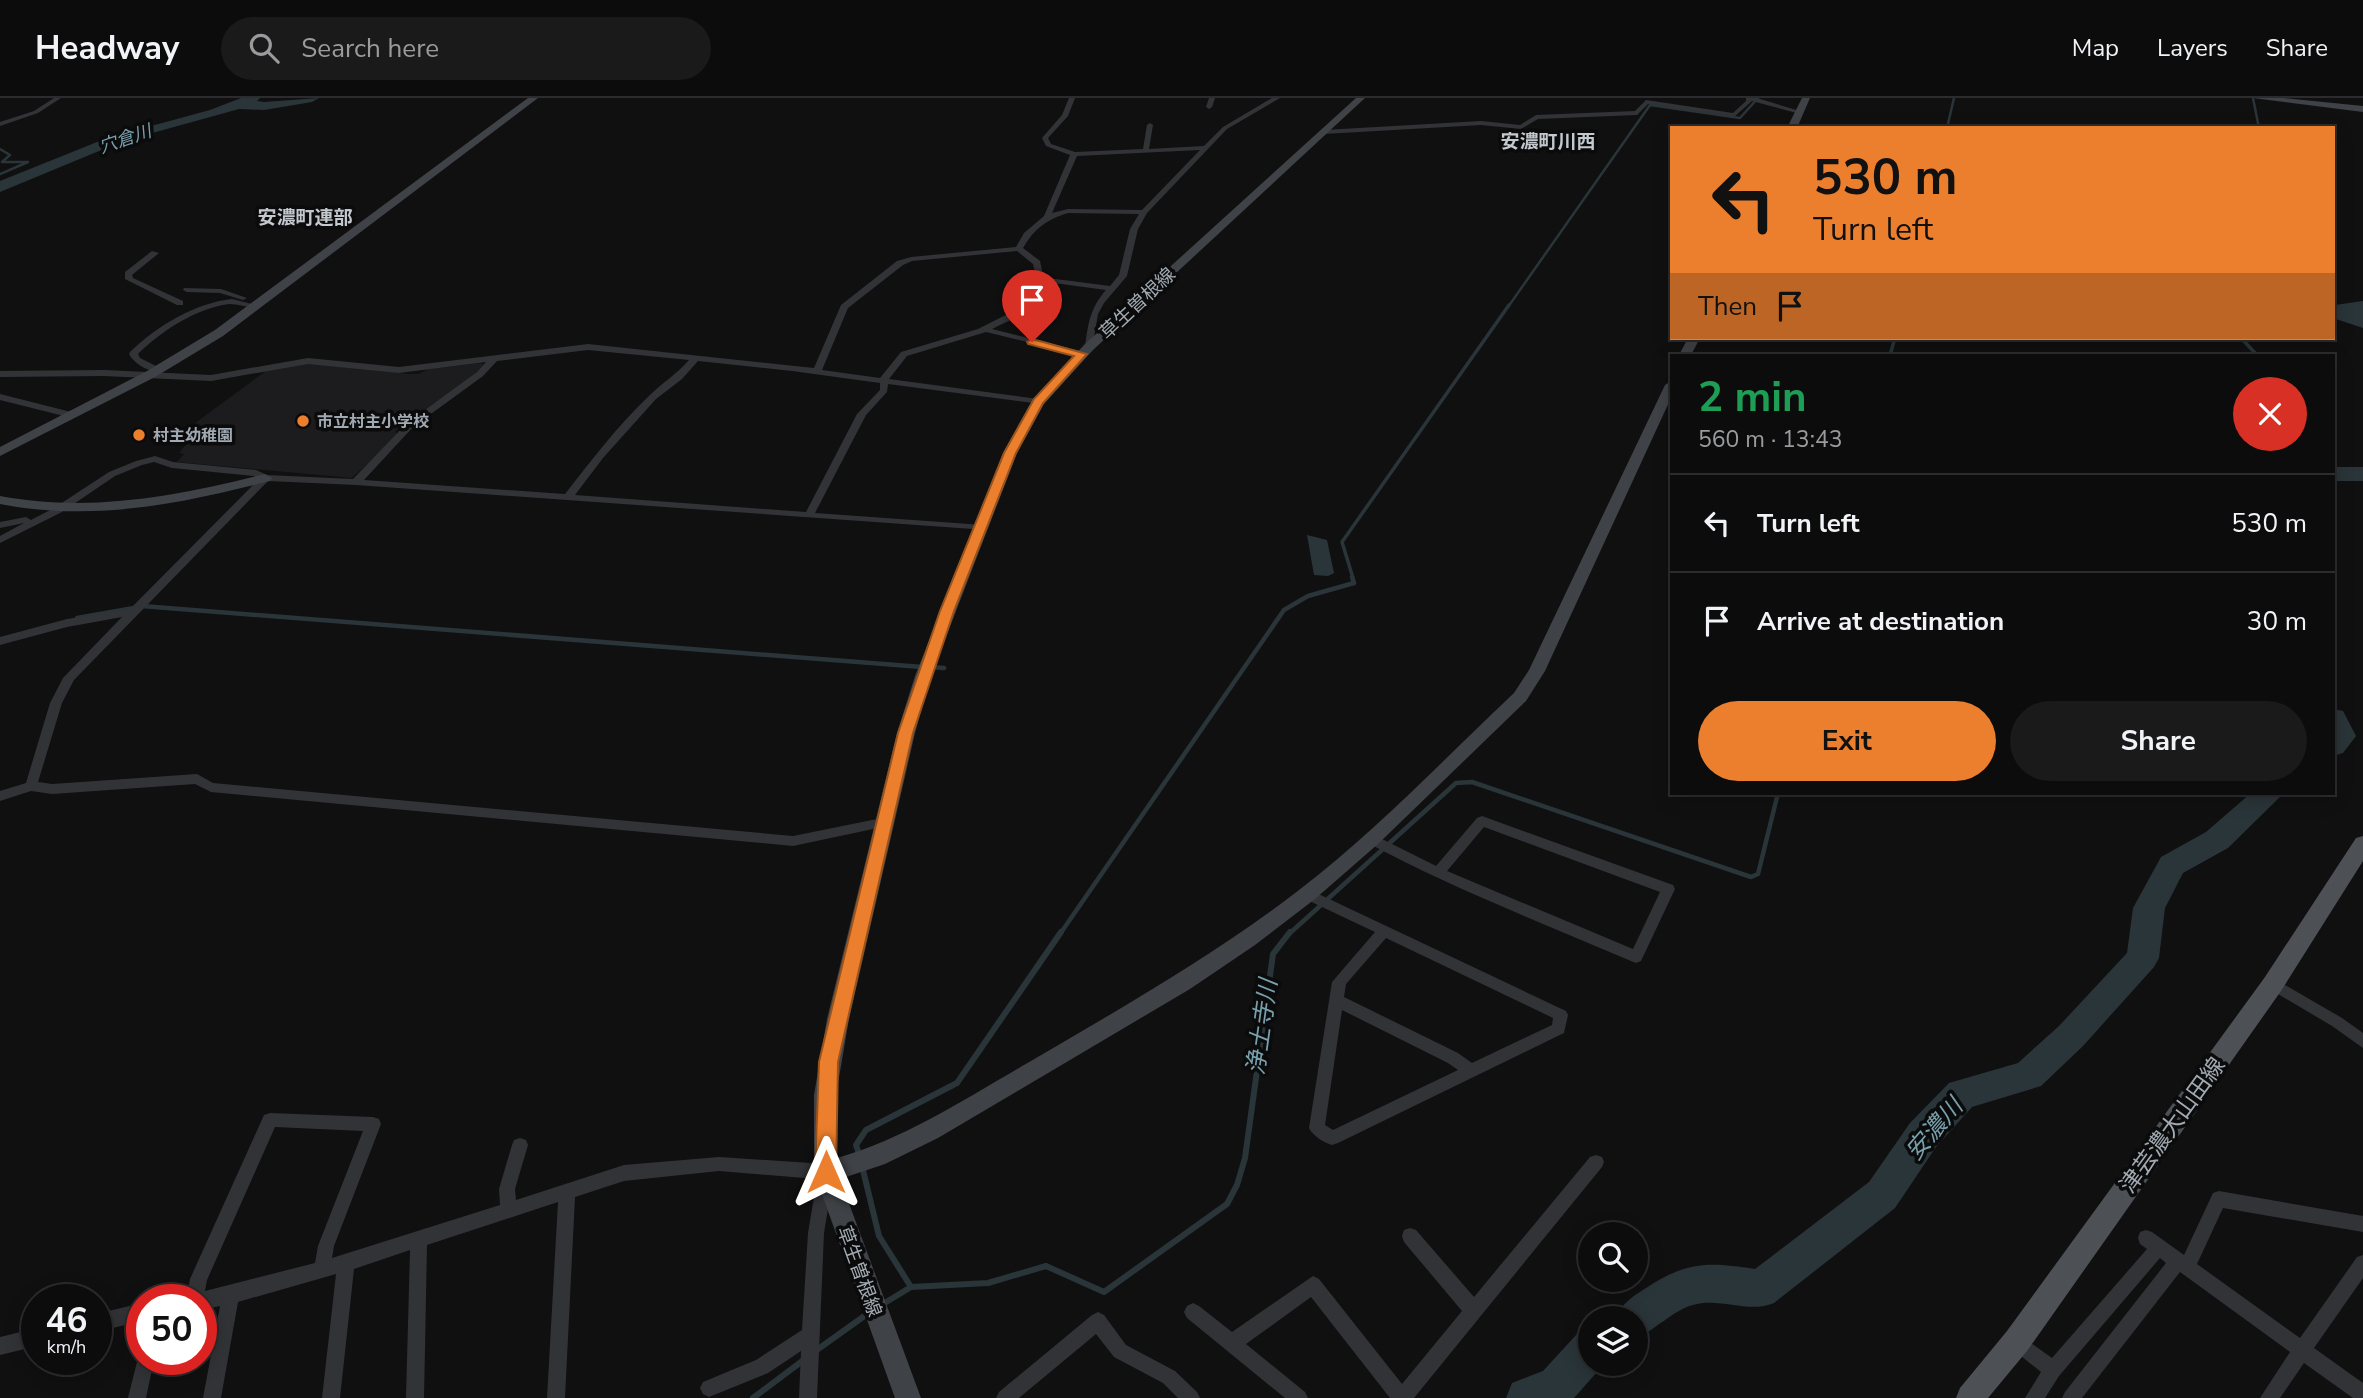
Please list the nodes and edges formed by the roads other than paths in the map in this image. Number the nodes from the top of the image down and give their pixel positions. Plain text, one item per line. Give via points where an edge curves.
1 (58, 98) edge
2 (534, 98) edge
3 (1072, 98) edge
4 (1212, 98) edge
5 (1278, 98) edge
6 (1361, 98) edge
7 (1750, 98) edge
8 (1806, 98) edge
9 (2261, 99) edge
10 (1209, 107) dead end
11 (2363, 109) edge
12 (1800, 112) junction
13 (0, 124) edge
14 (1150, 125) dead end
15 (1793, 126) edge
16 (1324, 132) junction
17 (1205, 148) junction
18 (1146, 149) junction
19 (1073, 154) junction
20 (1144, 212) junction
21 (1047, 217) junction
22 (1019, 249) junction
23 (155, 253) dead end
24 (1051, 281) junction
25 (1113, 289) junction
26 (187, 290) dead end
27 (180, 303) dead end
28 (239, 303) junction
29 (256, 306) junction
30 (984, 329) junction
31 (1085, 351) junction
32 (696, 358) junction
33 (493, 360) junction
34 (154, 372) junction
35 (817, 372) junction
36 (0, 374) edge
37 (883, 381) junction
38 (1670, 387) edge
39 (0, 397) edge
40 (1038, 402) junction
41 (72, 415) junction
42 (0, 452) edge
43 (265, 478) junction
44 (356, 482) junction
45 (568, 497) junction
46 (0, 499) edge
47 (53, 510) junction
48 (809, 515) junction
49 (0, 525) edge
50 (982, 528) junction
51 (0, 540) edge
52 (134, 612) junction
53 (0, 641) edge
54 (31, 786) junction
55 (0, 796) edge
56 (887, 822) junction
57 (1371, 839) junction
58 (2363, 844) edge
59 (1439, 872) junction
60 (1308, 894) junction
61 (1384, 931) junction
62 (2273, 984) junction
63 (1335, 999) junction
64 (2363, 1042) edge
65 (1471, 1071) junction
66 (520, 1145) dead end
67 (1596, 1162) dead end
68 (826, 1172) junction
69 (567, 1191) junction
70 (508, 1209) junction
71 (2363, 1224) edge
72 (1410, 1236) dead end
73 (419, 1238) junction
74 (346, 1263) junction
75 (2363, 1263) edge
76 (2183, 1264) junction
77 (322, 1270) junction
78 (198, 1284) edge
79 (231, 1296) junction
80 (217, 1298) edge
81 (1474, 1311) junction
82 (1194, 1312) dead end
83 (812, 1336) junction
84 (21, 1341) edge
85 (2017, 1341) junction
86 (1231, 1343) junction
87 (0, 1346) edge
88 (2303, 1351) junction
89 (2053, 1370) junction
90 (142, 1375) edge
91 (709, 1388) dead end
92 (2363, 1394) edge
93 (808, 1397) edge
94 (2072, 1397) edge
95 (137, 1398) edge
96 (212, 1398) edge
97 (331, 1398) edge
98 (415, 1398) edge
99 (556, 1398) edge
100 (908, 1398) edge
101 (1006, 1398) edge
102 (1191, 1398) edge
103 (1299, 1398) edge
104 (1402, 1398) edge
105 (1970, 1398) edge
106 (2034, 1398) edge
107 (2269, 1398) edge

1 - 13 street via 36,112
2 - 29 street
3 - 19 street via 1065,116 1045,141
4 - 10 street
5 - 17 street via 1234,121
6 - 16 street, 草生曽根線
7 - 12 street
7 - 16 street via 1734,115 1646,102 1637,113 1536,117 1521,127 1481,124
8 - 12 street
9 - 11 street
12 - 15 street
14 - 18 street
16 - 31 street, 草生曽根線
17 - 18 street
17 - 20 street
18 - 19 street
19 - 21 street
20 - 21 street via 1068,211
20 - 25 street via 1134,229 1123,276
21 - 22 street via 1027,234
22 - 24 street via 1037,263 1041,277
22 - 35 street via 900,263 844,307
23 - 27 street via 128,274 129,279
24 - 25 street
24 - 30 street via 1038,302
25 - 31 street via 1094,314
26 - 28 street via 221,291 244,298
28 - 29 street
28 - 34 street via 201,310 136,351 134,358
29 - 34 street
30 - 31 street
30 - 37 street via 904,354
31 - 40 street, 草生曽根線
32 - 33 street via 588,347
32 - 35 street
32 - 45 street via 653,397
33 - 34 street via 399,370 308,361 211,378
33 - 44 street via 410,425
34 - 36 street
34 - 41 street
35 - 37 street
37 - 40 street
37 - 48 street via 884,390 862,414
38 - 57 street via 1542,660 1520,697
39 - 41 street
40 - 50 street, 草生曽根線 via 1010,453
41 - 42 street
43 - 44 street
43 - 47 street via 126,506
43 - 47 street via 155,459 120,470
43 - 52 street
44 - 45 street
45 - 48 street
46 - 47 street
47 - 49 street
47 - 51 street
48 - 50 street
50 - 56 street, 草生曽根線 via 920,688
52 - 53 street
52 - 54 street via 69,678 56,703
54 - 55 street
54 - 56 street via 52,789 197,779 211,787 793,841
56 - 68 street, 草生曽根線 via 828,1062
57 - 59 street
57 - 60 street
58 - 62 main road, 津芸濃大山田線
59 - 59 street via 1636,957 1668,889 1482,821
60 - 61 street
60 - 68 street via 1183,983 930,1131 877,1157
61 - 63 street via 1339,982
61 - 65 street via 1560,1015 1559,1029
62 - 64 street
62 - 85 main road, 津芸濃大山田線
63 - 65 street
63 - 65 street via 1317,1128 1332,1138
66 - 70 street via 508,1189
67 - 81 street
68 - 69 street via 730,1164 664,1167 624,1173
68 - 83 street via 816,1233
68 - 100 street, 草生曽根線
69 - 70 street
69 - 99 street
70 - 73 street
71 - 76 street via 2219,1199
72 - 81 street
73 - 74 street
73 - 98 street
74 - 77 street
74 - 97 street
75 - 88 street
76 - 88 street
76 - 89 street via 2153,1242
76 - 94 street
77 - 78 street via 326,1246 373,1124 270,1120
77 - 79 street
79 - 80 street
79 - 96 street
81 - 104 street
82 - 86 street
83 - 91 street via 762,1367
83 - 93 street
84 - 87 street
85 - 89 street
85 - 105 main road, 津芸濃大山田線
86 - 103 street
86 - 104 street via 1313,1285
88 - 92 street
88 - 107 street
89 - 106 street
90 - 95 street
101 - 102 street via 1098,1321 1120,1351 1169,1377

